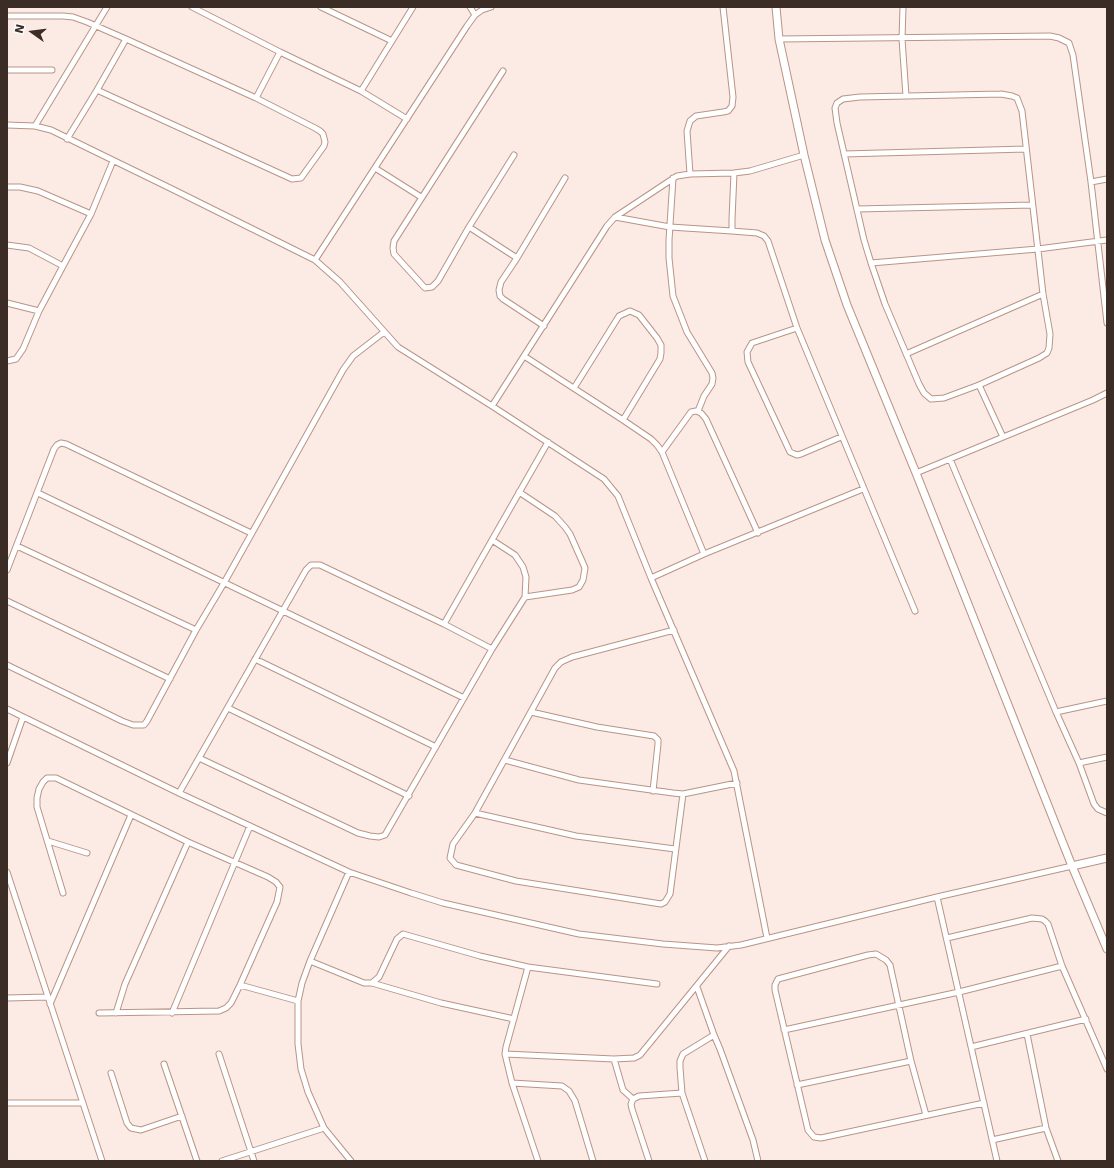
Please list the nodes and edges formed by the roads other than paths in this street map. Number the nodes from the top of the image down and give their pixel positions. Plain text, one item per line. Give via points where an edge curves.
1 (107, 7) edge
2 (192, 7) edge
3 (321, 7) edge
4 (413, 7) edge
5 (470, 7) edge
6 (491, 7) edge
7 (723, 7) edge
8 (776, 7) edge
9 (903, 7) edge
10 (475, 15) junction
11 (7, 16) edge
12 (96, 26) junction
13 (126, 39) junction
14 (779, 39) junction
15 (902, 39) junction
16 (392, 42) junction
17 (280, 52) junction
18 (7, 70) edge
19 (52, 70) dead end
20 (503, 71) dead end
21 (97, 90) junction
22 (361, 91) junction
23 (906, 96) junction
24 (256, 98) junction
25 (407, 119) junction
26 (7, 125) edge
27 (35, 126) junction
28 (67, 139) junction
29 (1026, 148) junction
30 (844, 154) junction
31 (514, 155) dead end
32 (804, 155) junction
33 (113, 162) junction
34 (375, 168) junction
35 (734, 173) junction
36 (690, 174) junction
37 (565, 178) dead end
38 (673, 178) junction
39 (1107, 179) edge
40 (1091, 182) junction
41 (7, 187) edge
42 (422, 197) junction
43 (1032, 205) junction
44 (857, 208) junction
45 (91, 214) junction
46 (614, 217) junction
47 (469, 227) junction
48 (670, 227) junction
49 (732, 231) junction
50 (1107, 240) edge
51 (1098, 241) junction
52 (7, 245) edge
53 (1038, 249) junction
54 (517, 258) junction
55 (315, 260) junction
56 (872, 264) junction
57 (63, 266) junction
58 (1043, 294) junction
59 (1105, 298) edge
60 (7, 303) edge
61 (39, 311) junction
62 (1107, 324) edge
63 (544, 326) junction
64 (797, 328) junction
65 (384, 332) junction
66 (906, 354) junction
67 (524, 356) junction
68 (7, 361) edge
69 (979, 385) junction
70 (574, 388) junction
71 (1107, 392) edge
72 (492, 406) junction
73 (698, 411) junction
74 (623, 420) junction
75 (842, 437) junction
76 (1003, 437) junction
77 (548, 442) junction
78 (662, 452) junction
79 (950, 459) junction
80 (916, 473) junction
81 (863, 489) junction
82 (519, 492) junction
83 (38, 493) junction
84 (251, 533) junction
85 (758, 533) junction
86 (492, 540) junction
87 (17, 546) junction
88 (704, 554) junction
89 (7, 570) edge
90 (651, 578) junction
91 (224, 583) junction
92 (526, 597) junction
93 (7, 600) edge
94 (284, 611) junction
95 (915, 611) dead end
96 (444, 624) junction
97 (196, 630) junction
98 (674, 630) junction
99 (492, 649) junction
100 (255, 659) junction
101 (7, 665) edge
102 (170, 679) junction
103 (464, 698) junction
104 (1107, 701) edge
105 (228, 708) junction
106 (7, 709) edge
107 (531, 712) junction
108 (1056, 712) junction
109 (23, 717) junction
110 (436, 747) junction
111 (1107, 757) edge
112 (199, 758) junction
113 (505, 760) junction
114 (7, 763) edge
115 (1079, 763) junction
116 (737, 783) junction
117 (653, 791) junction
118 (180, 793) junction
119 (682, 794) junction
120 (409, 796) junction
121 (1107, 812) edge
122 (475, 813) junction
123 (131, 814) junction
124 (250, 826) junction
125 (48, 841) junction
126 (188, 842) junction
127 (675, 849) junction
128 (88, 854) dead end
129 (1107, 858) edge
130 (235, 864) junction
131 (1072, 866) junction
132 (7, 872) edge
133 (349, 872) junction
134 (63, 893) dead end
135 (937, 897) junction
136 (767, 938) junction
137 (947, 938) junction
138 (729, 946) junction
139 (1107, 949) edge
140 (310, 961) junction
141 (1062, 966) junction
142 (528, 967) junction
143 (372, 983) junction
144 (657, 984) dead end
145 (240, 985) junction
146 (697, 987) junction
147 (959, 992) junction
148 (48, 997) junction
149 (7, 998) edge
150 (298, 1001) junction
151 (50, 1004) junction
152 (899, 1004) junction
153 (99, 1013) dead end
154 (116, 1013) junction
155 (172, 1013) junction
156 (1086, 1019) junction
157 (514, 1020) junction
158 (784, 1030) junction
159 (1027, 1034) junction
160 (714, 1035) junction
161 (971, 1047) junction
162 (219, 1054) dead end
163 (506, 1054) junction
164 (614, 1059) junction
165 (911, 1061) junction
166 (164, 1064) dead end
167 (1107, 1069) edge
168 (111, 1073) dead end
169 (512, 1083) junction
170 (796, 1085) junction
171 (682, 1092) junction
172 (633, 1099) junction
173 (7, 1103) edge
174 (83, 1103) junction
175 (984, 1103) junction
176 (926, 1115) junction
177 (182, 1116) junction
178 (324, 1128) junction
179 (1046, 1128) junction
180 (992, 1140) junction
181 (250, 1152) junction
182 (102, 1161) edge
183 (197, 1161) edge
184 (222, 1161) edge
185 (254, 1161) edge
186 (351, 1161) edge
187 (538, 1161) edge
188 (593, 1161) edge
189 (649, 1161) edge
190 (705, 1161) edge
191 (758, 1161) edge
192 (997, 1161) edge
193 (1058, 1161) edge

1 - 12 street
2 - 17 street
3 - 16 street
4 - 16 street
5 - 10 street
6 - 10 street
7 - 36 street via 732,106 723,112 696,116 690,121 687,131
8 - 14 street
9 - 15 street
10 - 25 street
11 - 12 street via 73,17
12 - 13 street
12 - 27 street
13 - 21 street
13 - 24 street
14 - 15 street
14 - 32 street
15 - 23 street
15 - 40 street via 1050,36 1069,43 1073,55
16 - 22 street
17 - 22 street
17 - 24 street
18 - 19 street
20 - 42 street
21 - 24 street via 288,178 301,178 324,146 323,134
21 - 28 street
22 - 25 street
23 - 29 street via 1015,96 1022,111
23 - 30 street via 860,97 843,99 837,103 835,115
25 - 34 street
26 - 27 street
27 - 28 street via 51,130
28 - 33 street
29 - 30 street
29 - 43 street
30 - 44 street
31 - 47 street
32 - 35 street via 763,168
32 - 80 street via 825,240 847,305
33 - 45 street
33 - 55 street
34 - 42 street
34 - 55 street
35 - 36 street
35 - 49 street
36 - 38 street
37 - 54 street
38 - 46 street
38 - 48 street
39 - 40 street
40 - 51 street
41 - 45 street via 38,191
42 - 47 street via 396,238 393,250 425,288 432,287 438,281
43 - 44 street
43 - 53 street
44 - 56 street
45 - 57 street
46 - 48 street
46 - 63 street
47 - 54 street
48 - 49 street
48 - 73 street via 669,258 673,296 687,332 713,378
49 - 64 street via 757,233 768,241
50 - 51 street
51 - 53 street
51 - 59 street
52 - 57 street via 29,248
53 - 56 street
53 - 58 street
54 - 63 street via 501,282 500,296
55 - 65 street via 340,282
56 - 66 street
57 - 61 street
58 - 66 street
58 - 69 street via 1050,334 1048,350 1039,358
59 - 62 street
60 - 61 street
61 - 68 street via 18,357
63 - 67 street
64 - 75 street
64 - 75 street via 752,343 747,352 748,362 790,452 801,454
65 - 72 street via 404,351
65 - 84 street via 353,356 343,370
66 - 69 street via 921,387 931,399 944,398
67 - 70 street
67 - 72 street
69 - 76 street
70 - 74 street
70 - 74 street via 619,316 630,311 639,315 661,345 661,353 660,359
71 - 76 street via 1094,400
72 - 77 street
73 - 78 street via 691,412
73 - 85 street via 706,419
74 - 78 street via 651,439
75 - 81 street
76 - 79 street
77 - 82 street
77 - 90 street via 594,471 618,496
78 - 88 street
79 - 80 street
79 - 108 street
80 - 131 street
81 - 85 street
81 - 95 street
82 - 86 street
82 - 92 street via 561,522 570,534 585,568 584,580 579,587
83 - 84 street via 56,445 63,443
83 - 87 street
83 - 91 street
84 - 91 street
85 - 88 street
86 - 92 street via 515,555 523,567
86 - 96 street
87 - 89 street
87 - 97 street
88 - 90 street
90 - 98 street
91 - 94 street
91 - 97 street
92 - 99 street
93 - 102 street
94 - 96 street via 307,568 317,564
94 - 100 street
94 - 103 street
96 - 99 street
97 - 102 street
98 - 107 street via 565,660 555,668
98 - 116 street
99 - 103 street
100 - 105 street
100 - 110 street
101 - 102 street via 122,721 139,726 147,721
103 - 110 street
104 - 108 street
105 - 112 street
105 - 120 street
106 - 109 street
107 - 113 street
107 - 117 street via 597,727 654,736 658,744
108 - 115 street
109 - 114 street
109 - 118 street
110 - 120 street
111 - 115 street
112 - 118 street
112 - 120 street via 358,833 370,836 386,835
113 - 117 street via 579,780
113 - 122 street
115 - 121 street via 1094,804 1098,809
116 - 119 street
116 - 136 street
117 - 119 street
118 - 124 street
119 - 127 street
122 - 127 street via 576,836
122 - 127 street via 453,844 450,858 456,865 516,881 662,904 670,894
123 - 125 street via 56,778 47,778 39,789 37,807
123 - 126 street
123 - 151 street
124 - 130 street
124 - 133 street
125 - 128 street
125 - 134 street
126 - 130 street
126 - 154 street via 125,984
129 - 131 street
130 - 145 street via 268,877 280,888 277,902
130 - 155 street
131 - 135 street
131 - 139 street
132 - 148 street
133 - 138 street via 443,902 579,934 662,944 718,948
133 - 140 street
135 - 136 street
135 - 137 street
136 - 138 street
137 - 141 street via 1042,919 1048,924
137 - 147 street
138 - 146 street
140 - 143 street via 364,983
140 - 150 street
141 - 147 street
141 - 156 street
142 - 143 street via 403,934 397,940 380,977
142 - 144 street
142 - 157 street
143 - 157 street
145 - 150 street
145 - 155 street via 231,1004 219,1011
146 - 160 street
146 - 164 street via 640,1055 634,1058
147 - 152 street
147 - 161 street
148 - 149 street
148 - 151 street
150 - 178 street via 301,1069
151 - 174 street
152 - 158 street
152 - 158 street via 890,965 876,954 868,955 778,979 774,990
152 - 165 street
153 - 154 street
154 - 155 street
156 - 159 street
156 - 167 street
157 - 163 street
158 - 170 street
159 - 161 street
159 - 179 street
160 - 171 street via 683,1054 680,1061
160 - 191 street via 753,1140
161 - 175 street
162 - 181 street
163 - 164 street
163 - 169 street
164 - 172 street via 623,1090
165 - 170 street
165 - 176 street
166 - 177 street
168 - 177 street via 127,1123 131,1128 141,1130
169 - 187 street
169 - 188 street via 562,1086 569,1091 575,1101
170 - 176 street via 808,1130 811,1135 818,1138
171 - 172 street via 639,1096
171 - 190 street
172 - 189 street via 632,1109
173 - 174 street
174 - 182 street
175 - 176 street
175 - 180 street
177 - 183 street
178 - 181 street
178 - 186 street
179 - 180 street
179 - 193 street
180 - 192 street
181 - 184 street
181 - 185 street

